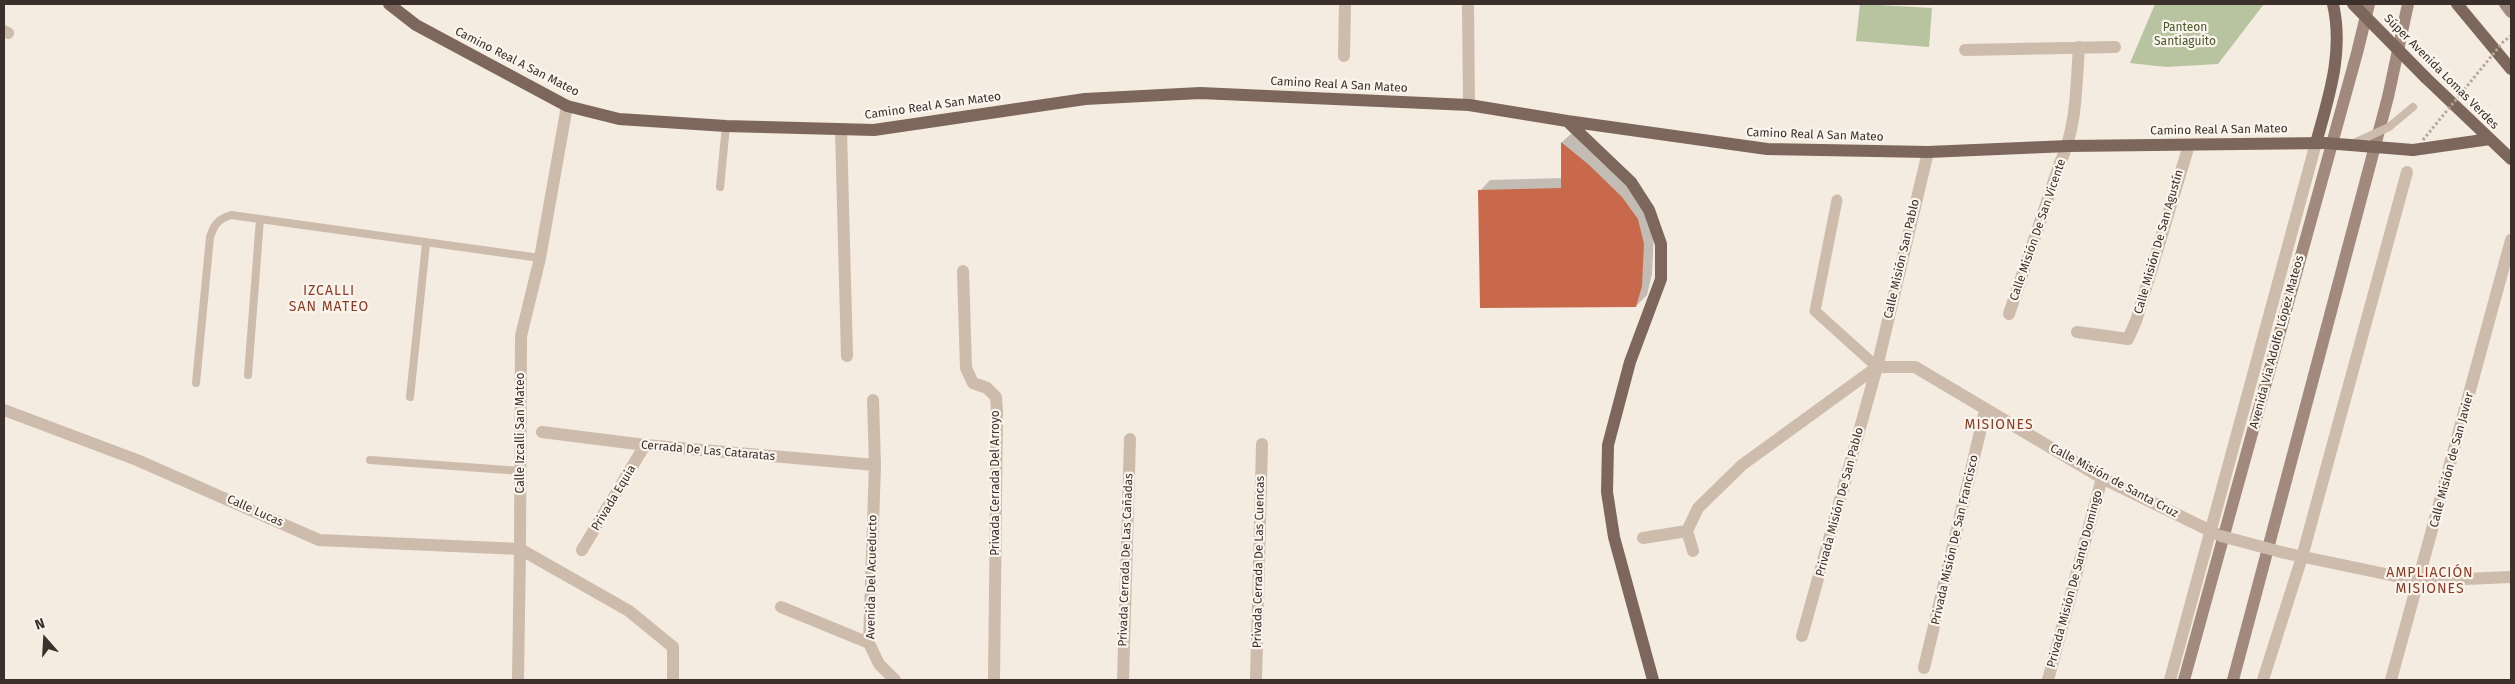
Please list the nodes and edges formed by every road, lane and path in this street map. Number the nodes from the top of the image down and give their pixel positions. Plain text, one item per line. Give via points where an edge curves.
1 (389, 4) edge
2 (1345, 4) edge
3 (1468, 4) edge
4 (2333, 4) edge
5 (2353, 4) edge
6 (2368, 4) edge
7 (2408, 4) edge
8 (2457, 4) edge
9 (2505, 4) edge
10 (2511, 12) edge
11 (2511, 36) edge
12 (2115, 46) dead end
13 (2079, 47) junction
14 (1965, 50) dead end
15 (1344, 56) dead end
16 (2511, 69) edge
17 (1469, 105) junction
18 (567, 106) junction
19 (2414, 107) dead end
20 (1567, 121) junction
21 (726, 126) junction
22 (841, 130) junction
23 (2490, 139) junction
24 (2320, 143) junction
25 (2189, 145) junction
26 (2350, 145) junction
27 (2068, 146) junction
28 (2416, 147) junction
29 (1928, 152) junction
30 (2511, 159) edge
31 (2407, 172) dead end
32 (720, 187) dead end
33 (1837, 200) dead end
34 (260, 219) junction
35 (2511, 240) edge
36 (426, 244) junction
37 (540, 258) junction
38 (963, 271) dead end
39 (2010, 314) dead end
40 (2076, 332) dead end
41 (847, 356) dead end
42 (1877, 367) junction
43 (248, 375) dead end
44 (196, 383) dead end
45 (410, 397) dead end
46 (873, 400) dead end
47 (4, 410) edge
48 (1986, 411) junction
49 (542, 432) dead end
50 (1130, 439) dead end
51 (1262, 444) dead end
52 (646, 446) junction
53 (370, 460) dead end
54 (875, 466) junction
55 (521, 471) junction
56 (2102, 478) junction
57 (1687, 531) junction
58 (2215, 534) junction
59 (1643, 538) dead end
60 (520, 549) junction
61 (582, 550) dead end
62 (1693, 551) dead end
63 (2302, 558) junction
64 (2511, 577) edge
65 (2419, 581) junction
66 (781, 607) dead end
67 (1802, 636) dead end
68 (869, 643) junction
69 (1924, 668) dead end
70 (518, 680) edge
71 (673, 680) edge
72 (895, 680) edge
73 (994, 680) edge
74 (1123, 680) edge
75 (1256, 680) edge
76 (1653, 680) edge
77 (2048, 680) edge
78 (2170, 680) edge
79 (2184, 680) edge
80 (2233, 680) edge
81 (2263, 680) edge
82 (2391, 680) edge

1 - 18 main road, Camino Real A San Mateo via 416,25
2 - 15 street
3 - 17 street
4 - 24 main road via 2338,47
5 - 23 main road, Súper Avenida Lomas Verdes, bridge
6 - 79 main road, Avenida Via Adolfo López Mateos
7 - 80 main road via 2388,97
8 - 16 main road
9 - 10 main road
11 - 28 path, bridge
12 - 13 street
13 - 14 street
13 - 27 street, Calle Misión De San Vicente via 2073,125
17 - 20 main road, Camino Real A San Mateo
17 - 22 main road, Camino Real A San Mateo via 1190,94 1085,99 874,130
18 - 21 main road, Camino Real A San Mateo via 620,119
18 - 37 street, Calle Izcalli San Mateo
19 - 26 lane, bridge via 2389,127
20 - 29 main road, Camino Real A San Mateo via 1767,149
20 - 76 main road via 1631,182 1649,210 1661,244 1662,279 1630,362 1608,445 1607,492 1614,537
21 - 22 main road, Camino Real A San Mateo
21 - 32 lane
22 - 41 street
23 - 28 main road, Camino Real A San Mateo
23 - 30 main road, Súper Avenida Lomas Verdes
24 - 25 main road, Camino Real A San Mateo
24 - 26 main road, Camino Real A San Mateo, bridge
24 - 58 street, Avenida Via Adolfo López Mateos
25 - 27 main road, Camino Real A San Mateo
25 - 40 street, Calle Misión De San Agustín via 2128,339
26 - 28 main road, Camino Real A San Mateo, bridge
27 - 29 main road, Camino Real A San Mateo
27 - 39 street, Calle Misión De San Vicente
29 - 42 street, Calle Misión San Pablo
31 - 63 street
33 - 42 street via 1814,311
34 - 36 lane
34 - 43 lane
34 - 44 lane via 231,215 221,218 213,226
35 - 65 street, Calle Misión de San Javier
36 - 37 lane
36 - 45 lane
37 - 55 street, Calle Izcalli San Mateo via 521,336
38 - 73 street, Privada Cerrada Del Arroyo via 966,368 973,384 987,388 996,397 997,404
42 - 48 street, Calle Misión de Santa Cruz via 1916,367
42 - 57 street via 1742,465 1698,508
42 - 67 street, Privada Misión De San Pablo
46 - 54 street, Avenida Del Acueducto
47 - 60 street, Calle Lucas via 137,460 319,540
48 - 56 street, Calle Misión de Santa Cruz
48 - 69 street, Privada Misión De San Francisco
49 - 52 street, Cerrada De Las Cataratas
50 - 74 street, Privada Cerrada De Las Cañadas
51 - 75 street, Privada Cerrada De Las Cuencas
52 - 54 street, Cerrada De Las Cataratas
52 - 61 street, Privada Equia
53 - 55 lane
54 - 68 street, Avenida Del Acueducto
55 - 60 street, Calle Izcalli San Mateo
56 - 58 street, Calle Misión de Santa Cruz
56 - 77 street, Privada Misión De Santo Domingo
57 - 59 street
57 - 62 street
58 - 63 street, Calle Misión de Santa Cruz, bridge
58 - 78 street, Avenida Via Adolfo López Mateos
60 - 70 street, Calle Izcalli San Mateo
60 - 71 street via 630,611 673,647
63 - 65 street, Calle Misión de Santa Cruz
63 - 81 street
64 - 65 street, Calle Misión de Santa Cruz
65 - 82 street, Calle Misión de San Javier
66 - 68 street
68 - 72 street, Avenida Del Acueducto via 879,664

